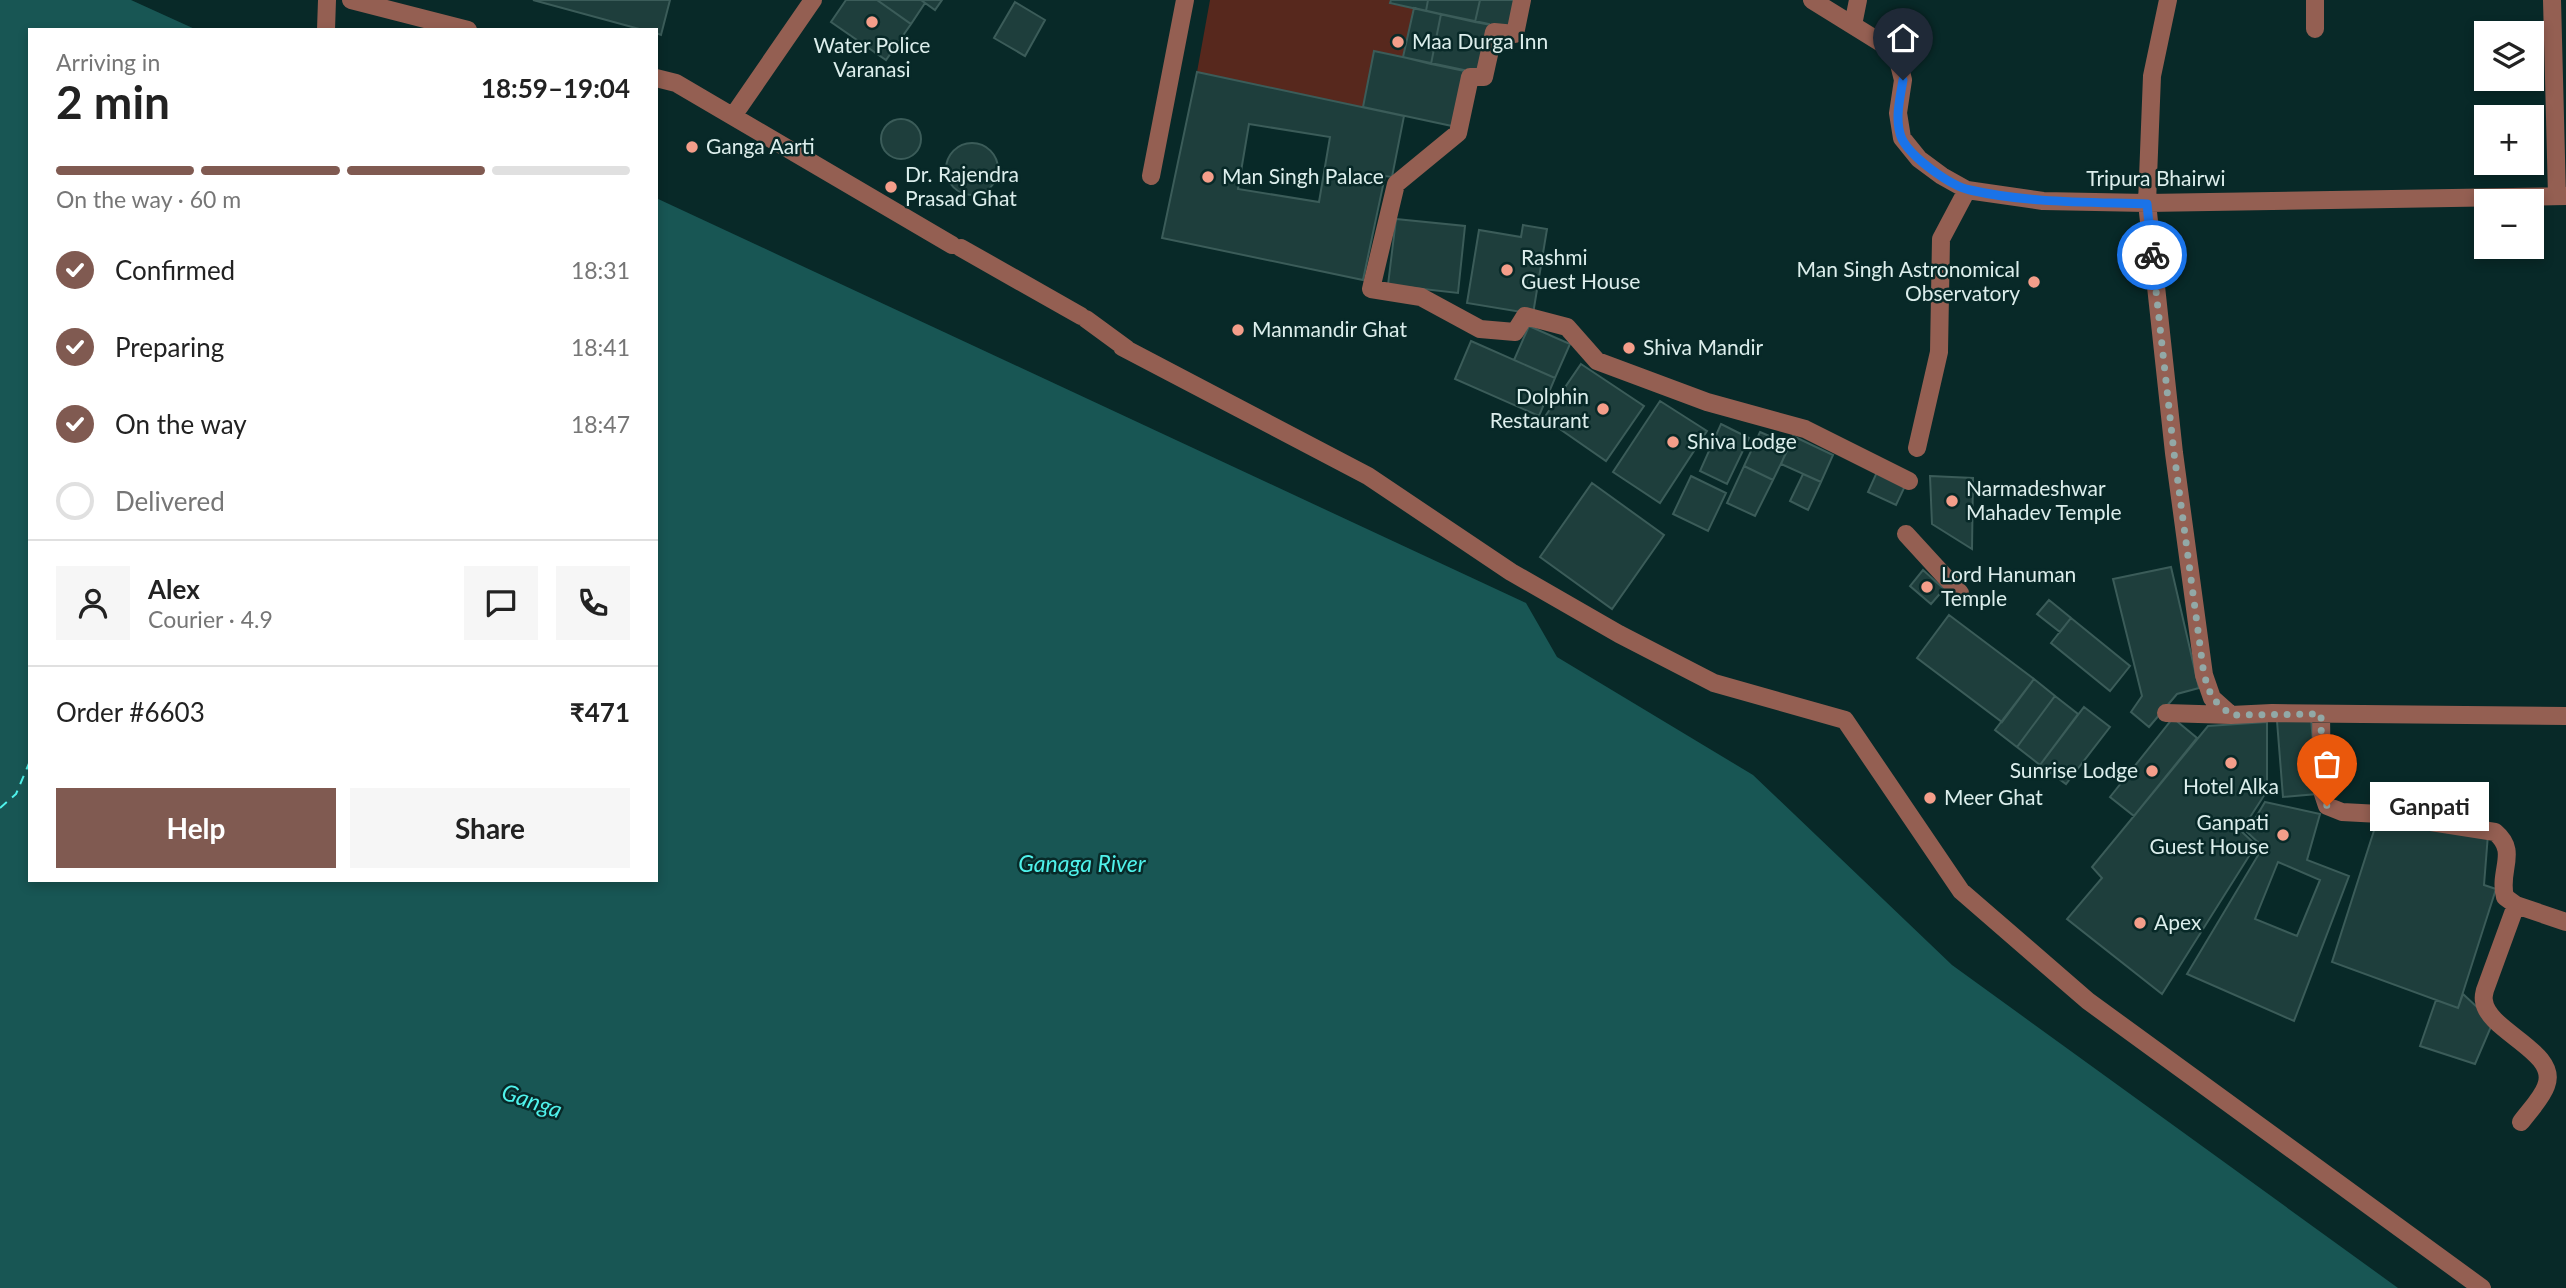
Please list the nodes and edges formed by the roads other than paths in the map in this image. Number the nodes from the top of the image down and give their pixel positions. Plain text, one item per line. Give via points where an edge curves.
1 (327, 0) edge
2 (351, 0) edge
3 (813, 0) edge
4 (1185, 0) edge
5 (1522, 0) edge
6 (1812, 0) edge
7 (1858, 0) edge
8 (2168, 0) edge
9 (2315, 0) edge
10 (2553, 0) edge
11 (1853, 25) junction
12 (326, 28) edge
13 (460, 28) edge
14 (2315, 29) dead end
15 (658, 78) edge
16 (733, 116) junction
17 (1151, 176) dead end
18 (1967, 190) junction
19 (2561, 196) edge
20 (2147, 204) junction
21 (1917, 448) dead end
22 (1909, 481) dead end
23 (1906, 534) dead end
24 (1960, 593) dead end
25 (2166, 713) dead end
26 (2321, 714) junction
27 (2231, 715) junction
28 (2566, 716) edge
29 (2516, 905) junction
30 (2566, 922) edge
31 (2521, 1122) dead end
32 (2482, 1288) edge

1 - 12 street
2 - 13 street
3 - 16 street
4 - 17 street
5 - 22 street via 1515,34 1494,32 1484,77 1470,77 1458,133 1389,185 1371,289 1421,297 1480,329 1515,332 1525,316 1567,327 1597,361 1707,402 1805,429
6 - 11 street
7 - 11 street
8 - 20 street via 2152,76
9 - 14 street
10 - 19 street
11 - 18 street, Tripura Bhairwi via 1897,56 1903,80 1898,113 1902,138 1919,159
15 - 16 street via 676,83
16 - 32 street via 1083,317 1126,349 1122,347 1368,476 1511,572 1619,634 1714,684 1845,720 1961,891 2088,1002
18 - 20 street, Tripura Bhairwi via 2043,201
18 - 21 street via 1941,239 1939,352
19 - 20 street, Tripura Bhairwi
20 - 27 street via 2204,675 2212,698
23 - 24 street
25 - 27 street
26 - 27 street
26 - 28 street
26 - 29 street via 2322,791 2327,806 2495,832 2505,840 2508,852 2501,883 2505,897
29 - 30 street
29 - 31 street via 2483,1003 2543,1062 2548,1073 2546,1086

